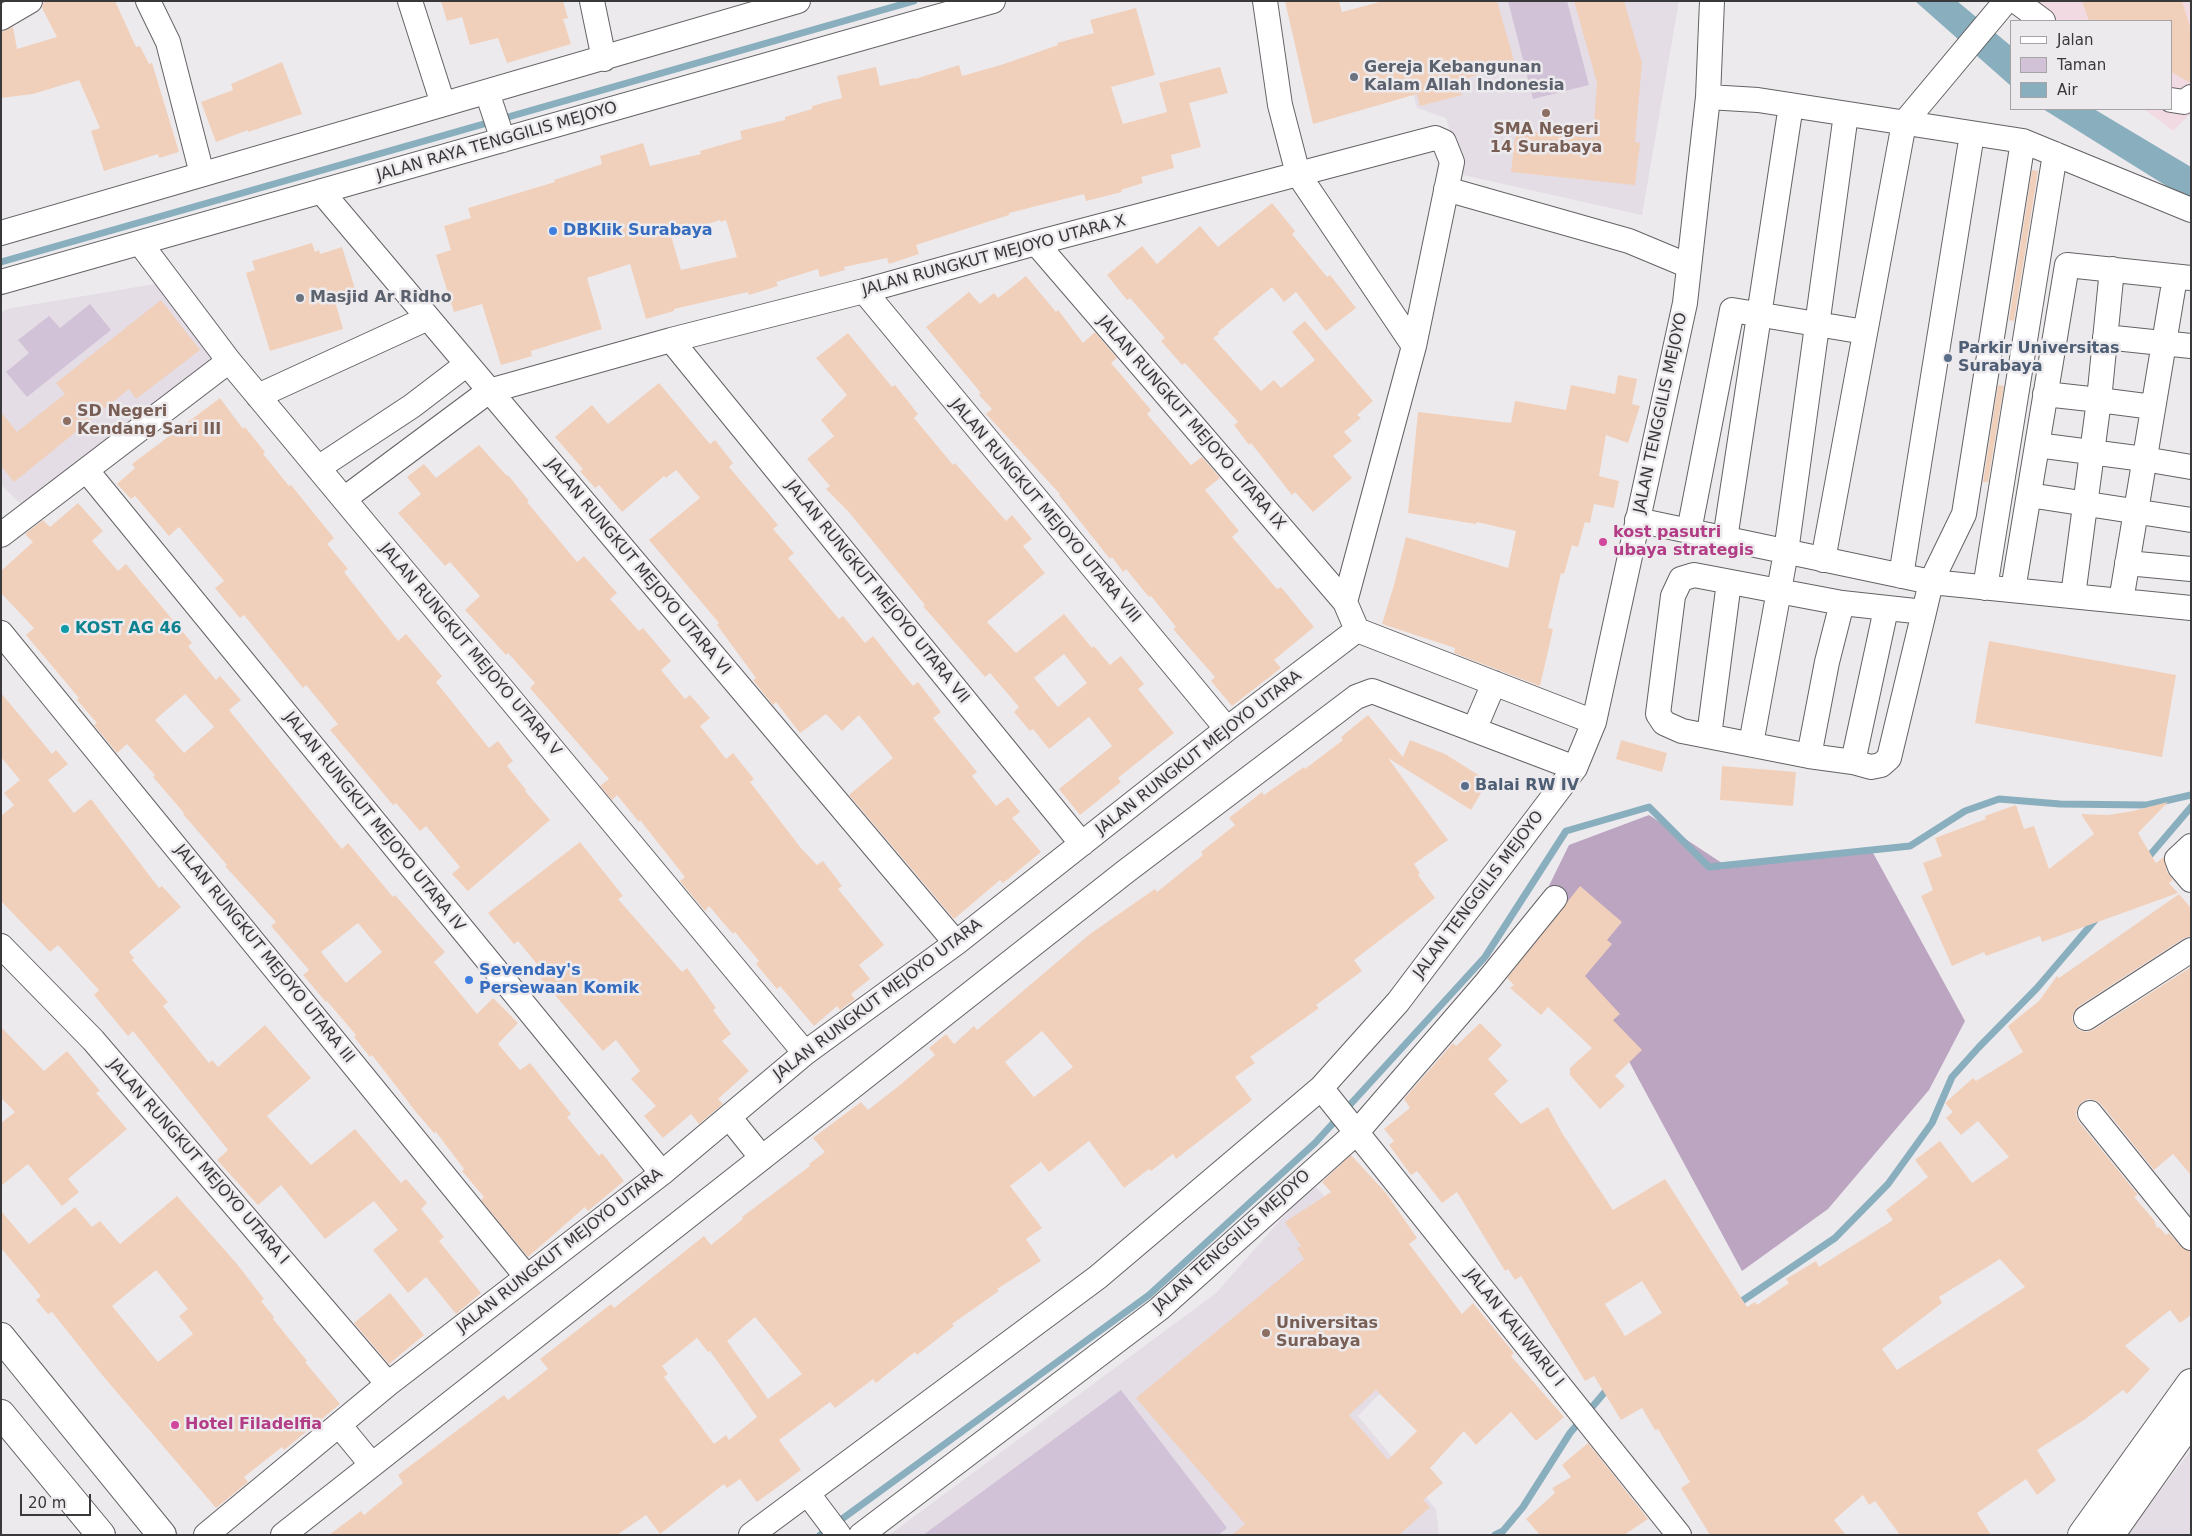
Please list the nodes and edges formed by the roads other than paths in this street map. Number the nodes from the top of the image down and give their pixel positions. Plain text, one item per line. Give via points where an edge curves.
1 (30, 1) edge
2 (148, 1) edge
3 (410, 1) edge
4 (592, 1) edge
5 (798, 1) edge
6 (992, 1) edge
7 (1265, 1) edge
8 (1712, 1) edge
9 (2006, 1) edge
10 (2016, 1) edge
11 (1, 18) edge
12 (2042, 20) edge
13 (604, 59) junction
14 (489, 96) junction
15 (1708, 97) junction
16 (2191, 97) edge
17 (2172, 100) edge
18 (443, 104) junction
19 (1791, 105) junction
20 (1846, 114) junction
21 (1904, 123) junction
22 (1972, 134) junction
23 (501, 135) junction
24 (2023, 141) junction
25 (2056, 154) junction
26 (202, 174) junction
27 (1298, 174) junction
28 (1446, 189) junction
29 (321, 191) junction
30 (2191, 210) edge
31 (1, 233) edge
32 (140, 243) junction
33 (1036, 243) junction
34 (1689, 266) junction
35 (2112, 269) junction
36 (2183, 278) edge
37 (1, 282) edge
38 (864, 291) junction
39 (1759, 314) junction
40 (428, 318) junction
41 (1817, 323) junction
42 (1865, 332) junction
43 (2105, 337) junction
44 (671, 340) junction
45 (2164, 342) junction
46 (1414, 346) junction
47 (2191, 346) edge
48 (229, 361) junction
49 (467, 364) junction
50 (1987, 368) junction
51 (2020, 371) junction
52 (489, 391) junction
53 (2045, 394) junction
54 (258, 396) junction
55 (2099, 400) junction
56 (2153, 407) junction
57 (2037, 445) junction
58 (2092, 453) junction
59 (2144, 459) junction
60 (2191, 467) edge
61 (318, 468) junction
62 (87, 471) junction
63 (2029, 495) junction
64 (344, 499) junction
65 (2086, 503) junction
66 (2135, 511) junction
67 (1637, 520) junction
68 (2191, 520) edge
69 (1689, 531) junction
70 (1, 535) edge
71 (1725, 539) junction
72 (1786, 552) junction
73 (1824, 560) junction
74 (2127, 563) junction
75 (2191, 570) edge
76 (1901, 576) junction
77 (1729, 582) junction
78 (1931, 582) junction
79 (1985, 588) junction
80 (2013, 590) junction
81 (1779, 592) junction
82 (2073, 596) junction
83 (2121, 601) junction
84 (1345, 602) junction
85 (1842, 603) junction
86 (1886, 608) junction
87 (2191, 608) edge
88 (1924, 612) junction
89 (1357, 630) junction
90 (1, 632) edge
91 (1494, 683) junction
92 (1594, 722) junction
93 (1227, 729) junction
94 (1474, 730) junction
95 (1709, 736) junction
96 (1751, 744) junction
97 (1809, 756) junction
98 (1853, 762) junction
99 (1575, 768) junction
100 (1082, 844) junction
101 (2191, 846) edge
102 (2191, 880) edge
103 (1555, 898) dead end
104 (956, 943) junction
105 (1, 946) edge
106 (2191, 950) edge
107 (2086, 1018) dead end
108 (804, 1053) junction
109 (1324, 1093) junction
110 (2090, 1113) dead end
111 (729, 1117) junction
112 (1353, 1127) junction
113 (762, 1158) junction
114 (662, 1174) junction
115 (2191, 1238) edge
116 (526, 1276) junction
117 (5, 1351) edge
118 (2191, 1383) edge
119 (388, 1384) junction
120 (1, 1414) edge
121 (2191, 1420) edge
122 (340, 1424) junction
123 (372, 1465) junction
124 (812, 1500) junction
125 (101, 1535) edge
126 (162, 1535) edge
127 (206, 1535) edge
128 (283, 1535) edge
129 (751, 1535) edge
130 (839, 1535) edge
131 (861, 1535) edge
132 (1679, 1535) edge
133 (2082, 1535) edge
134 (2110, 1535) edge

1 - 11 street
2 - 26 street via 168,42
3 - 18 street
4 - 13 street
5 - 13 street
6 - 23 street, JALAN RAYA TENGGILIS MEJOYO
7 - 27 street via 1280,105
8 - 15 street, JALAN TENGGILIS MEJOYO
9 - 21 street
10 - 12 street
13 - 14 street
14 - 18 street
14 - 23 street
15 - 19 street
15 - 34 street, JALAN TENGGILIS MEJOYO
16 - 17 street via 2184,102
18 - 26 street
19 - 20 street
19 - 39 street
20 - 21 street
20 - 41 street
21 - 22 street
21 - 42 street
22 - 24 street
22 - 76 street
23 - 29 street, JALAN RAYA TENGGILIS MEJOYO
24 - 25 street
24 - 50 street
25 - 30 street
25 - 51 street
26 - 31 street
27 - 28 street, JALAN RUNGKUT MEJOYO UTARA X via 1435,138 1444,142 1452,162
27 - 33 street, JALAN RUNGKUT MEJOYO UTARA X
27 - 46 street
28 - 34 street via 1629,240
28 - 46 street
29 - 32 street, JALAN RAYA TENGGILIS MEJOYO
29 - 40 street, JALAN RUNGKUT MEJOYO UTARA VI
32 - 37 street, JALAN RAYA TENGGILIS MEJOYO
32 - 48 street, JALAN RUNGKUT MEJOYO UTARA V
33 - 38 street, JALAN RUNGKUT MEJOYO UTARA X
33 - 84 street, JALAN RUNGKUT MEJOYO UTARA IX
34 - 67 street, JALAN TENGGILIS MEJOYO via 1685,303
35 - 36 street
35 - 43 street
35 - 53 street via 2067,264
36 - 45 street
38 - 44 street, JALAN RUNGKUT MEJOYO UTARA X
38 - 93 street, JALAN RUNGKUT MEJOYO UTARA VIII
39 - 41 street
39 - 69 street via 1732,310
39 - 71 street
40 - 49 street, JALAN RUNGKUT MEJOYO UTARA VI
40 - 54 street
41 - 42 street
41 - 72 street
42 - 73 street
43 - 45 street
43 - 55 street
44 - 52 street, JALAN RUNGKUT MEJOYO UTARA X
44 - 100 street, JALAN RUNGKUT MEJOYO UTARA VII
45 - 47 street
45 - 56 street
46 - 84 street
48 - 54 street, JALAN RUNGKUT MEJOYO UTARA V
48 - 62 street
49 - 52 street, JALAN RUNGKUT MEJOYO UTARA VI
49 - 61 street via 412,406
50 - 51 street
50 - 78 street via 1964,514
51 - 79 street
52 - 64 street
52 - 104 street, JALAN RUNGKUT MEJOYO UTARA VI
53 - 55 street
53 - 57 street
54 - 61 street, JALAN RUNGKUT MEJOYO UTARA V
55 - 56 street
55 - 58 street
56 - 59 street
57 - 58 street
57 - 63 street
58 - 59 street
58 - 65 street
59 - 60 street
59 - 66 street
61 - 64 street, JALAN RUNGKUT MEJOYO UTARA V
62 - 70 street
62 - 114 street, JALAN RUNGKUT MEJOYO UTARA IV
63 - 65 street
63 - 80 street
64 - 108 street, JALAN RUNGKUT MEJOYO UTARA V
65 - 66 street
65 - 82 street
66 - 68 street
66 - 74 street
67 - 69 street
67 - 92 street, JALAN TENGGILIS MEJOYO
69 - 71 street
71 - 72 street
72 - 73 street
72 - 81 street
73 - 76 street
74 - 75 street
74 - 83 street
76 - 78 street
77 - 81 street
77 - 95 street
77 - 95 street via 1694,575 1682,579 1672,596 1658,714 1664,723 1682,731
78 - 79 street
78 - 88 street
79 - 80 street
80 - 82 street
81 - 85 street
81 - 96 street
82 - 83 street
83 - 87 street
84 - 89 street
85 - 86 street
85 - 97 street
86 - 88 street
86 - 98 street
88 - 98 street via 1889,758 1881,765 1871,767
89 - 91 street
89 - 93 street, JALAN RUNGKUT MEJOYO UTARA
90 - 116 street, JALAN RUNGKUT MEJOYO UTARA III
91 - 92 street
91 - 94 street
92 - 99 street, JALAN TENGGILIS MEJOYO
93 - 100 street, JALAN RUNGKUT MEJOYO UTARA
94 - 99 street
94 - 113 street via 1372,692 1356,697 1126,872
95 - 96 street
96 - 97 street
97 - 98 street
99 - 109 street, JALAN TENGGILIS MEJOYO via 1398,1002
100 - 104 street, JALAN RUNGKUT MEJOYO UTARA
101 - 102 street via 2177,859
103 - 112 street, JALAN TENGGILIS MEJOYO via 1486,983
104 - 108 street, JALAN RUNGKUT MEJOYO UTARA
105 - 119 street, JALAN RUNGKUT MEJOYO UTARA I via 92,1040
106 - 107 street
108 - 111 street, JALAN RUNGKUT MEJOYO UTARA
109 - 112 street
109 - 124 street, JALAN TENGGILIS MEJOYO via 1281,1124 1098,1278
110 - 115 street
111 - 113 street
111 - 114 street, JALAN RUNGKUT MEJOYO UTARA
112 - 131 street, JALAN TENGGILIS MEJOYO via 1159,1309
112 - 132 street, JALAN KALIWARU I
113 - 123 street
114 - 116 street, JALAN RUNGKUT MEJOYO UTARA
116 - 119 street, JALAN RUNGKUT MEJOYO UTARA
117 - 126 main road
118 - 133 main road
119 - 122 street, JALAN RUNGKUT MEJOYO UTARA
120 - 125 main road
121 - 134 main road
122 - 123 street
122 - 127 street, JALAN RUNGKUT MEJOYO UTARA
123 - 128 street
124 - 129 street, JALAN TENGGILIS MEJOYO
124 - 130 street

